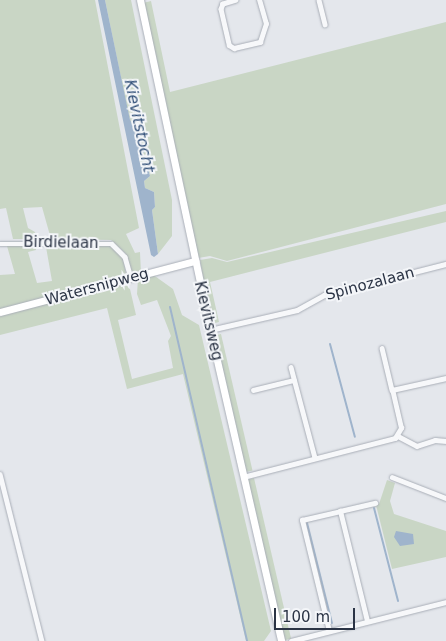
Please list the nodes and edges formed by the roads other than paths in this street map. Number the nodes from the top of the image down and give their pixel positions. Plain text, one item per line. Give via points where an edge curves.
1 (140, 0) edge
2 (236, 0) edge
3 (259, 0) edge
4 (319, 0) edge
5 (325, 24) dead end
6 (0, 244) edge
7 (195, 261) junction
8 (446, 264) edge
9 (131, 278) junction
10 (0, 312) edge
11 (210, 330) junction
12 (382, 348) dead end
13 (291, 367) dead end
14 (446, 378) edge
15 (294, 380) junction
16 (253, 390) dead end
17 (392, 390) junction
18 (398, 436) junction
19 (446, 441) edge
20 (315, 458) junction
21 (0, 474) edge
22 (243, 477) junction
23 (392, 477) dead end
24 (446, 498) edge
25 (375, 503) dead end
26 (340, 511) junction
27 (446, 602) edge
28 (367, 621) junction
29 (329, 631) junction
30 (42, 641) edge
31 (281, 641) edge
32 (292, 641) edge

1 - 7 street, Kievitsweg
2 - 3 street via 221,8 230,45 234,48 260,42 266,24
4 - 5 street
6 - 9 street, Birdielaan via 112,244 125,257
7 - 9 street, Watersnipweg
7 - 11 street, Kievitsweg
8 - 11 street, Spinozalaan via 324,295 297,310
9 - 10 street, Watersnipweg
11 - 22 street, Kievitsweg
12 - 17 street
13 - 15 street
14 - 17 street
15 - 16 street
15 - 20 street
17 - 18 street via 401,428
18 - 19 street via 416,446 434,440
18 - 20 street
20 - 22 street
21 - 30 street
22 - 31 street, Kievitsweg
23 - 24 street
25 - 26 street
26 - 28 street
26 - 29 street via 302,520
27 - 28 street
28 - 29 street
29 - 32 street

